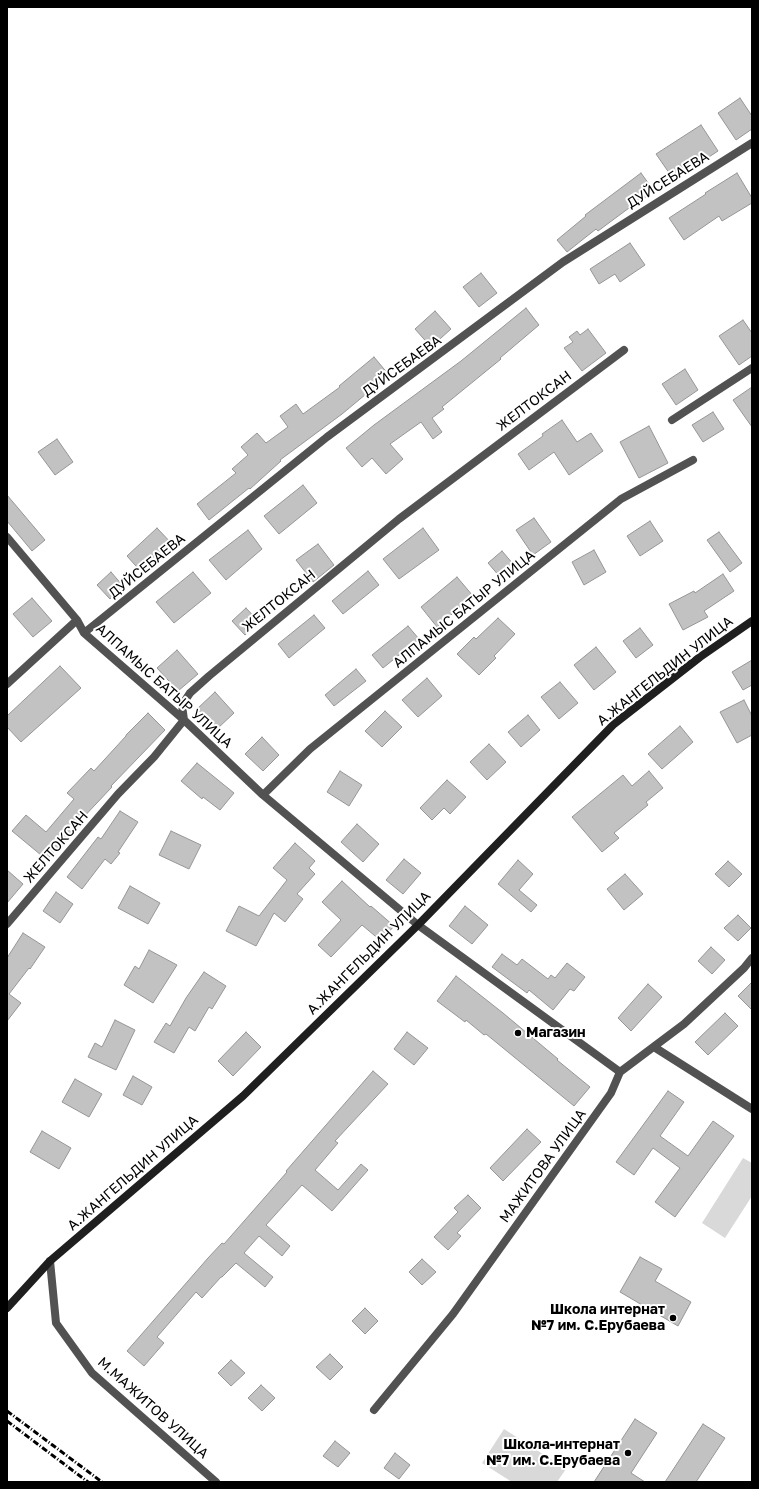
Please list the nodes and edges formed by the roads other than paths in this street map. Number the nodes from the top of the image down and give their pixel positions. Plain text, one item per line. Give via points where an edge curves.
1 (752, 143) edge
2 (624, 350) dead end
3 (752, 368) edge
4 (672, 420) dead end
5 (693, 460) dead end
6 (7, 537) edge
7 (77, 620) junction
8 (752, 621) edge
9 (84, 634) junction
10 (7, 684) edge
11 (184, 720) junction
12 (263, 794) junction
13 (7, 924) edge
14 (418, 925) junction
15 (752, 958) edge
16 (654, 1047) junction
17 (620, 1072) junction
18 (752, 1109) edge
19 (50, 1261) junction
20 (7, 1308) edge
21 (374, 1410) dead end
22 (216, 1482) edge

1 - 9 street, ДУЙСЕБАЕВА via 550,272 327,438
2 - 11 street, ЖЕЛТОКСАН via 399,520 209,676 190,693 182,705
3 - 4 street
5 - 12 street, АЛПАМЫС БАТЫР УЛИЦА via 622,499 310,749
6 - 7 street, АЛПАМЫС БАТЫР УЛИЦА
7 - 9 street, АЛПАМЫС БАТЫР УЛИЦА
7 - 10 street
8 - 14 street, А.ЖАНГЕЛЬДИН УЛИЦА via 700,657 614,724
9 - 11 street, АЛПАМЫС БАТЫР УЛИЦА
11 - 12 street, АЛПАМЫС БАТЫР УЛИЦА
11 - 13 street, ЖЕЛТОКСАН
12 - 14 street, АЛПАМЫС БАТЫР УЛИЦА
14 - 17 street, АЛПАМЫС БАТЫР УЛИЦА
14 - 19 street, А.ЖАНГЕЛЬДИН УЛИЦА via 243,1096
15 - 16 street via 684,1024
16 - 17 street
16 - 18 street
17 - 21 street, МАЖИТОВА УЛИЦА via 612,1092 453,1314
19 - 20 street, А.ЖАНГЕЛЬДИН УЛИЦА
19 - 22 street, М.МАЖИТОВ УЛИЦА via 56,1323 92,1373

